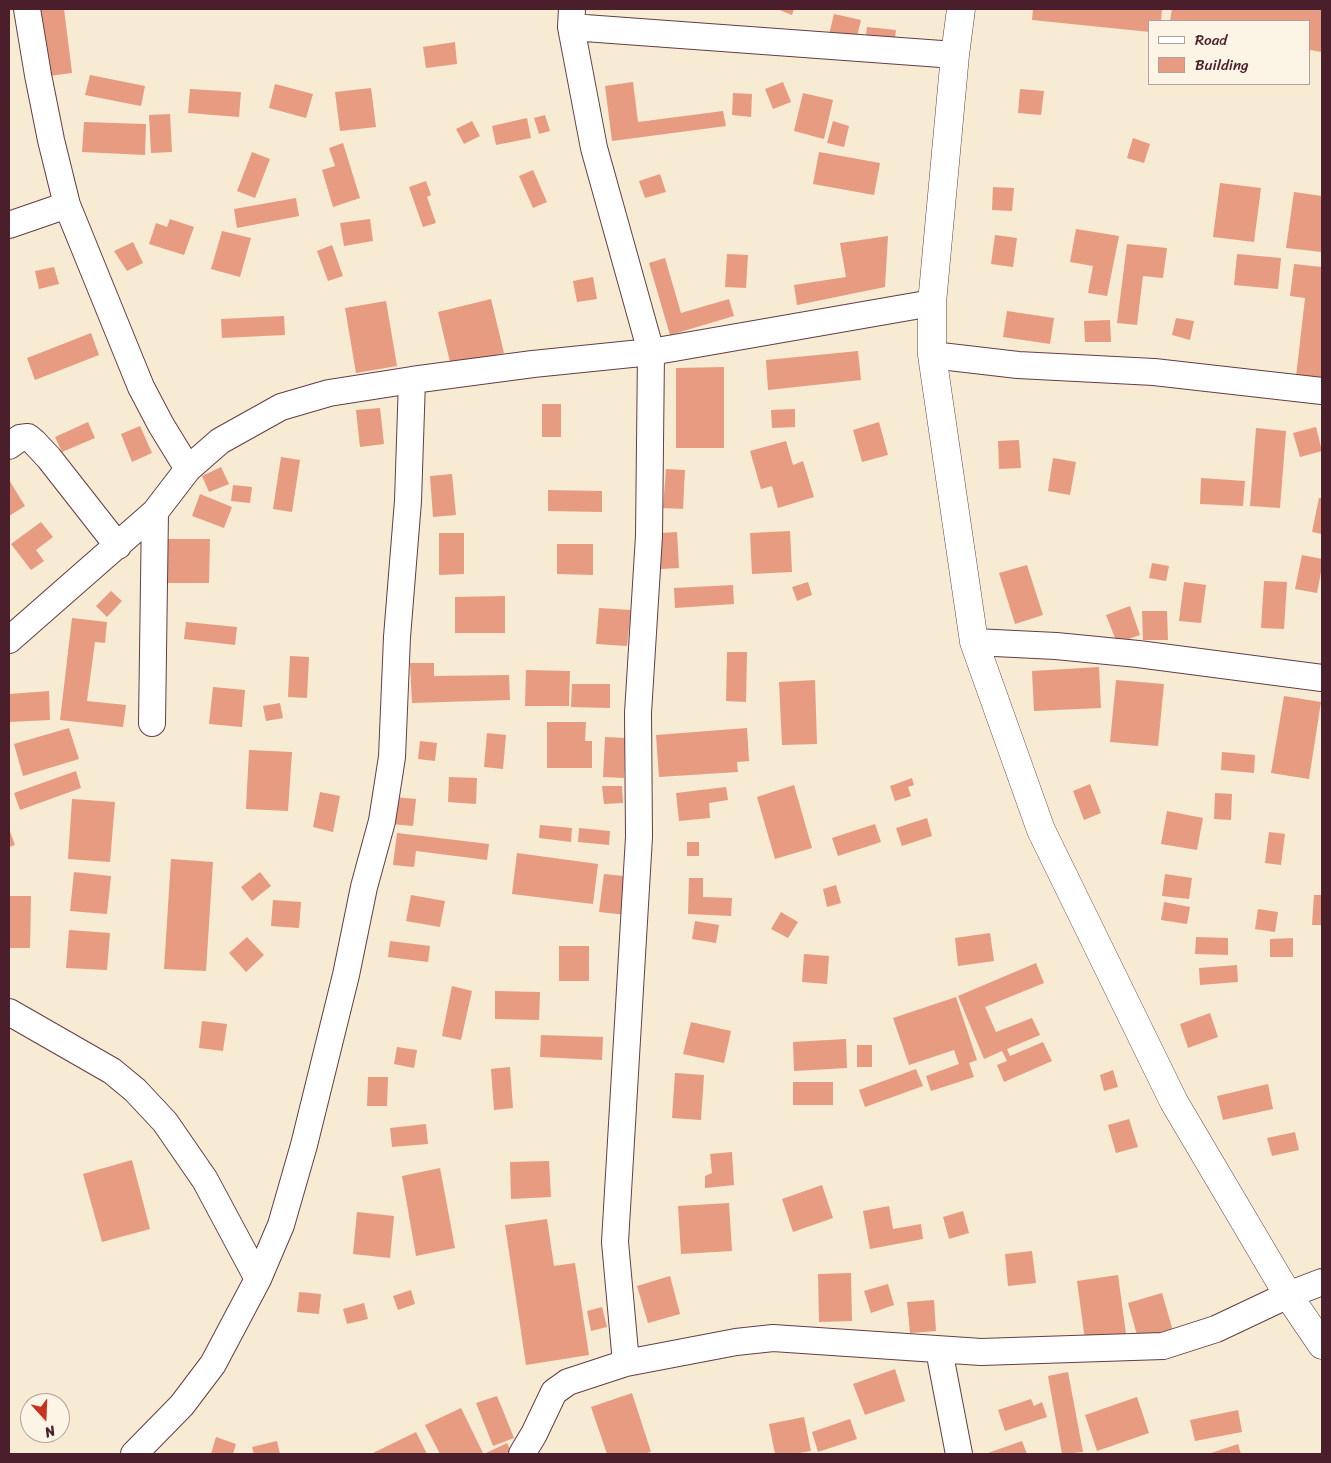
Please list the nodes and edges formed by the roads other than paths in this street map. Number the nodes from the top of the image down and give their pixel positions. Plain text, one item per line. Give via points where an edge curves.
1 (27, 9) edge
2 (961, 9) edge
3 (572, 18) edge
4 (955, 55) junction
5 (67, 205) junction
6 (9, 225) edge
7 (932, 303) junction
8 (651, 352) junction
9 (932, 355) junction
10 (412, 380) junction
11 (1322, 390) edge
12 (9, 446) edge
13 (188, 469) junction
14 (155, 512) junction
15 (118, 546) junction
16 (9, 640) edge
17 (974, 642) junction
18 (1322, 678) edge
19 (152, 722) dead end
20 (9, 1012) edge
21 (258, 1279) junction
22 (1322, 1282) edge
23 (1288, 1295) junction
24 (1322, 1345) edge
25 (939, 1350) junction
26 (626, 1364) junction
27 (134, 1454) edge
28 (522, 1454) edge
29 (959, 1454) edge

1 - 5 street via 51,140
2 - 4 street
3 - 4 street
3 - 8 street via 594,148
4 - 7 street
5 - 6 street
5 - 13 street via 142,388
7 - 8 street
7 - 9 street
8 - 10 street
8 - 26 street via 649,536 638,713 639,836 616,1242
9 - 11 street via 1018,365 1154,372
9 - 17 street
10 - 13 street via 329,393 280,407 220,441
10 - 21 street via 392,757 382,820 304,1145 281,1225
12 - 15 street via 20,438 28,437 34,442
13 - 14 street
14 - 15 street
14 - 19 street
15 - 16 street
17 - 18 street via 1056,646
17 - 23 street via 1042,830 1174,1102
20 - 21 street via 112,1071 141,1096 165,1122 205,1180
21 - 27 street via 213,1364 182,1405
22 - 23 street
23 - 24 street
23 - 25 street via 1216,1329 1163,1346 981,1352
25 - 26 street via 773,1338 736,1342
25 - 29 street
26 - 28 street via 568,1382 554,1392

